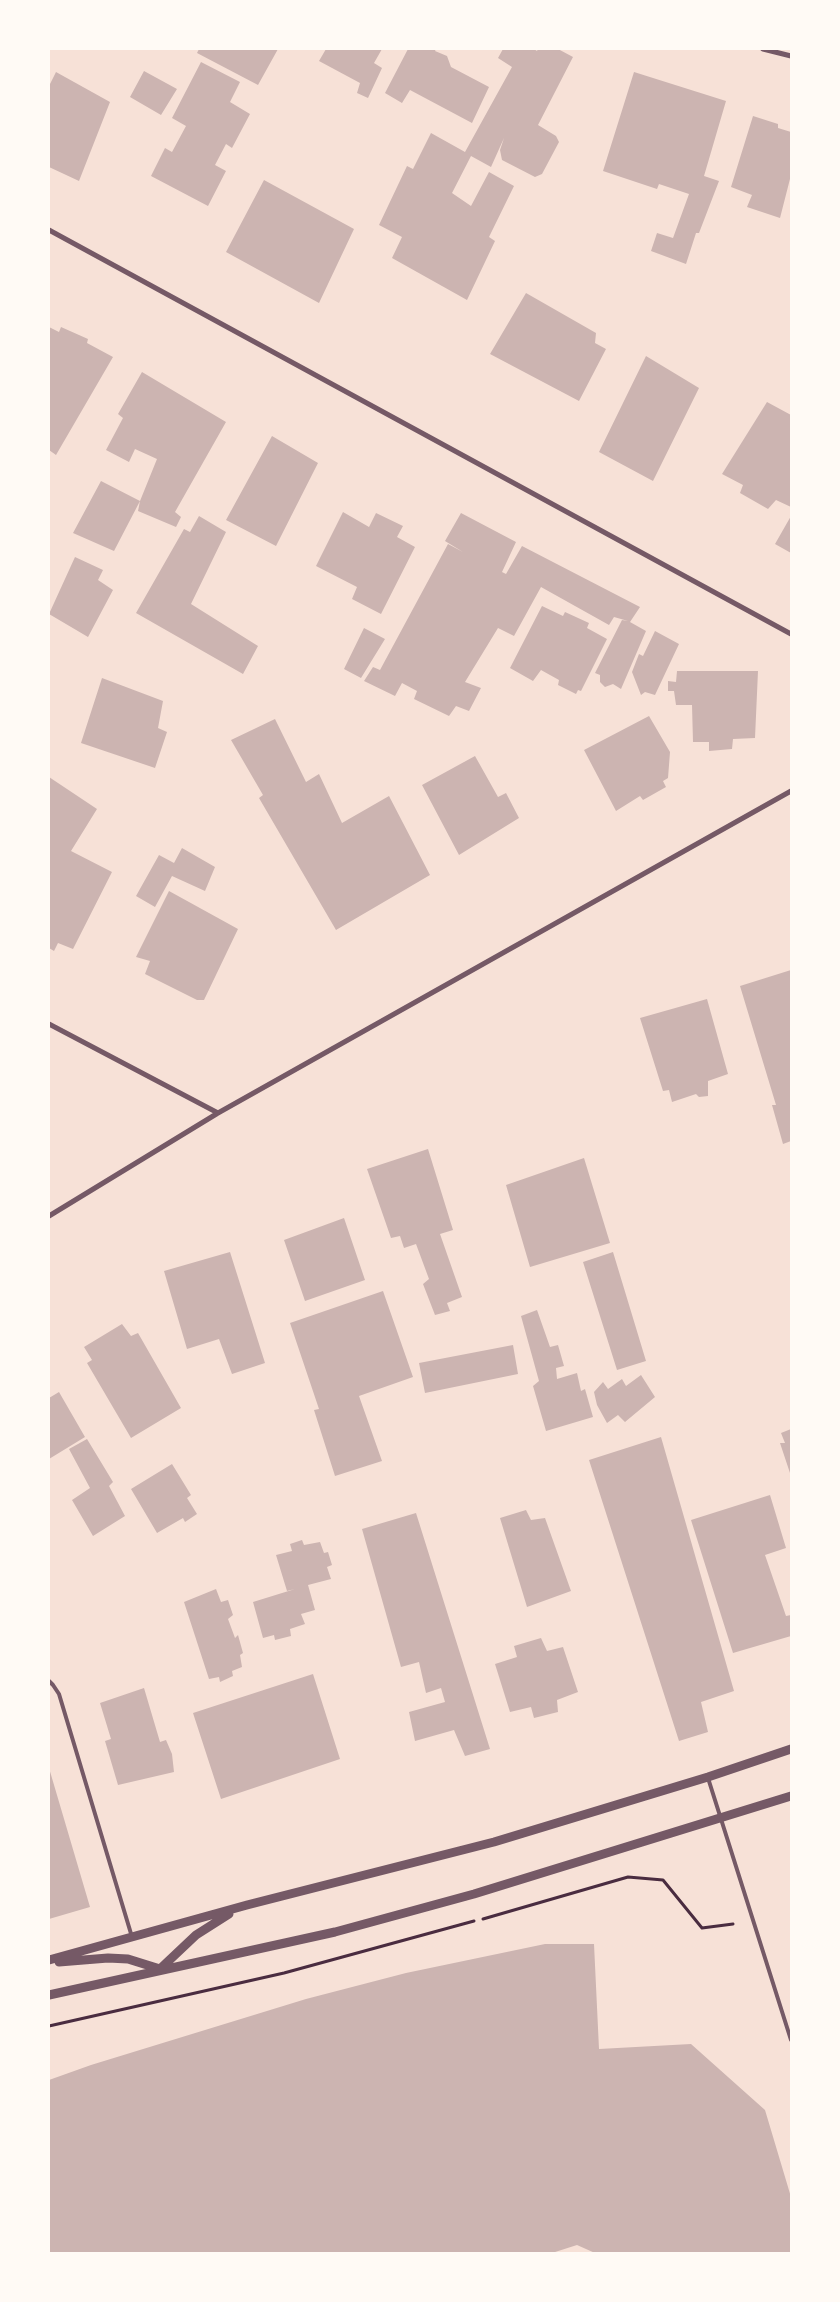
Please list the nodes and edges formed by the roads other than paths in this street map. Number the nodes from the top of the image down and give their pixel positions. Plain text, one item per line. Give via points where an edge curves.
1 (763, 49) edge
2 (791, 56) edge
3 (49, 230) edge
4 (791, 634) edge
5 (791, 791) edge
6 (49, 1024) edge
7 (218, 1113) junction
8 (49, 1216) edge
9 (49, 1681) edge
10 (791, 1749) edge
11 (708, 1778) junction
12 (791, 1796) edge
13 (720, 1818) junction
14 (247, 1905) junction
15 (133, 1938) junction
16 (49, 1962) edge
17 (160, 1969) junction
18 (49, 1995) edge
19 (789, 2029) edge
20 (791, 2040) edge

1 - 2 street
3 - 4 street
5 - 7 street
6 - 7 street
7 - 8 street
9 - 15 lane via 59,1694
10 - 11 street
11 - 13 lane
11 - 14 street via 494,1842
12 - 13 street
13 - 17 street via 474,1894 335,1932
13 - 19 lane
14 - 15 street
14 - 17 street via 196,1935
15 - 16 street
16 - 17 street via 128,1959
17 - 18 street
19 - 20 lane

